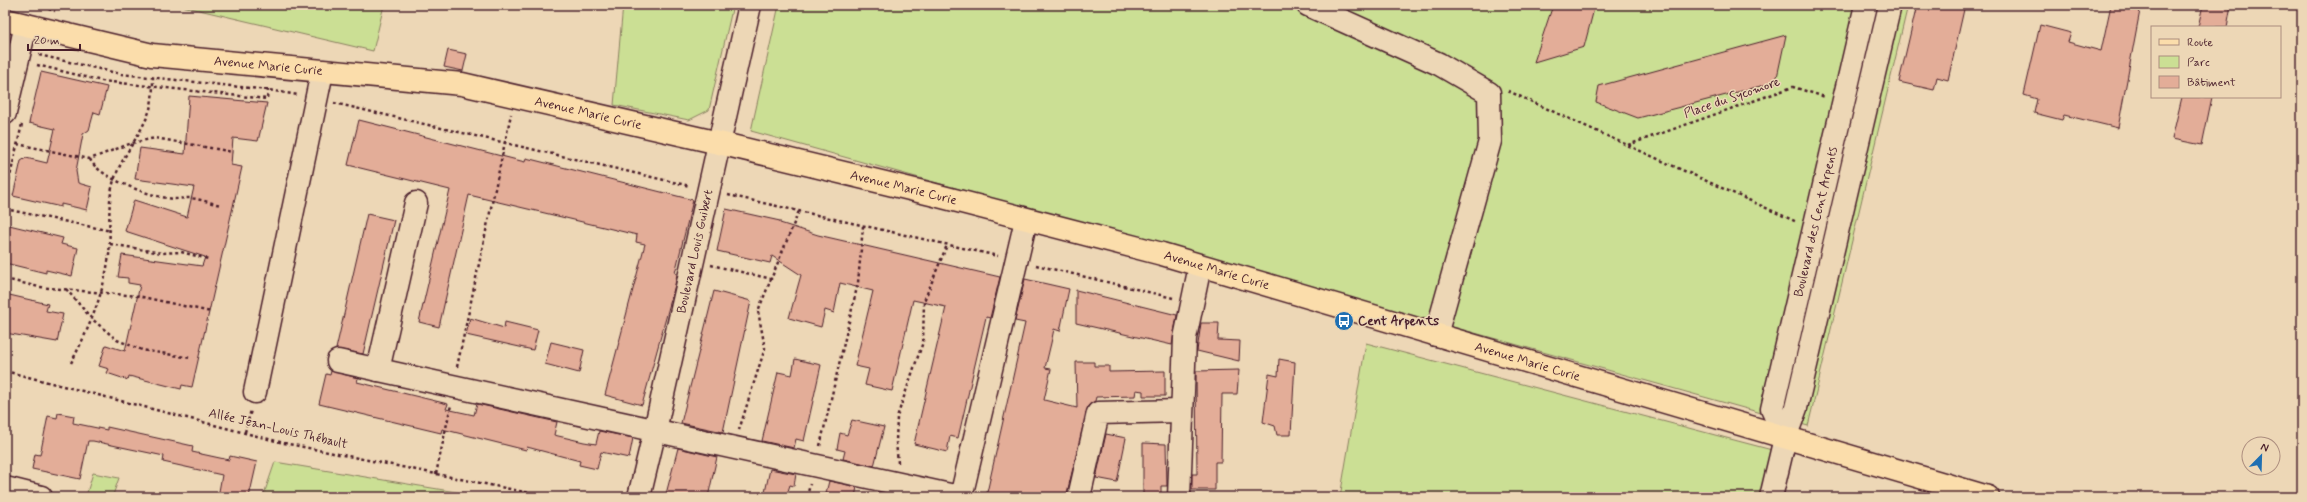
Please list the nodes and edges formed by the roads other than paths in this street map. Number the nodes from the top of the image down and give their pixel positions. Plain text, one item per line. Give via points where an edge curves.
1 (750, 5) edge
2 (1308, 5) edge
3 (1866, 5) edge
4 (1890, 5) edge
5 (5, 20) edge
6 (26, 25) junction
7 (322, 72) junction
8 (1507, 90) road end
9 (1489, 106) junction
10 (5, 114) edge
11 (719, 142) junction
12 (416, 203) dead end
13 (1026, 220) junction
14 (1200, 266) junction
15 (1436, 335) junction
16 (338, 361) dead end
17 (378, 370) junction
18 (255, 392) dead end
19 (1181, 411) junction
20 (656, 430) junction
21 (1785, 438) junction
22 (5, 488) edge
23 (41, 497) edge
24 (638, 497) edge
25 (960, 497) edge
26 (1079, 497) edge
27 (1179, 497) edge
28 (1771, 497) edge
29 (1988, 497) edge

1 - 11 street, Boulevard Louis Guibert
2 - 9 street via 1439,64 1489,93
3 - 21 street, Boulevard des Cent Arpents via 1772,409
4 - 21 street, Boulevard des Cent Arpents via 1796,408
5 - 6 main road, Avenue Marie Curie
6 - 7 main road, Avenue Marie Curie via 152,55
6 - 10 street
7 - 11 main road, Avenue Marie Curie via 462,84
7 - 18 street
8 - 9 street
9 - 15 street via 1490,141
11 - 13 main road, Avenue Marie Curie
11 - 20 street, Boulevard Louis Guibert
12 - 17 street
13 - 14 main road, Avenue Marie Curie
13 - 25 street
14 - 15 main road, Avenue Marie Curie
14 - 19 street via 1185,338
15 - 21 main road, Avenue Marie Curie
16 - 17 street
17 - 20 street
19 - 26 street via 1098,414
19 - 27 street
20 - 24 street, Boulevard Louis Guibert
20 - 25 street
21 - 28 street, Boulevard des Cent Arpents
21 - 29 main road, Avenue Marie Curie
22 - 23 street

